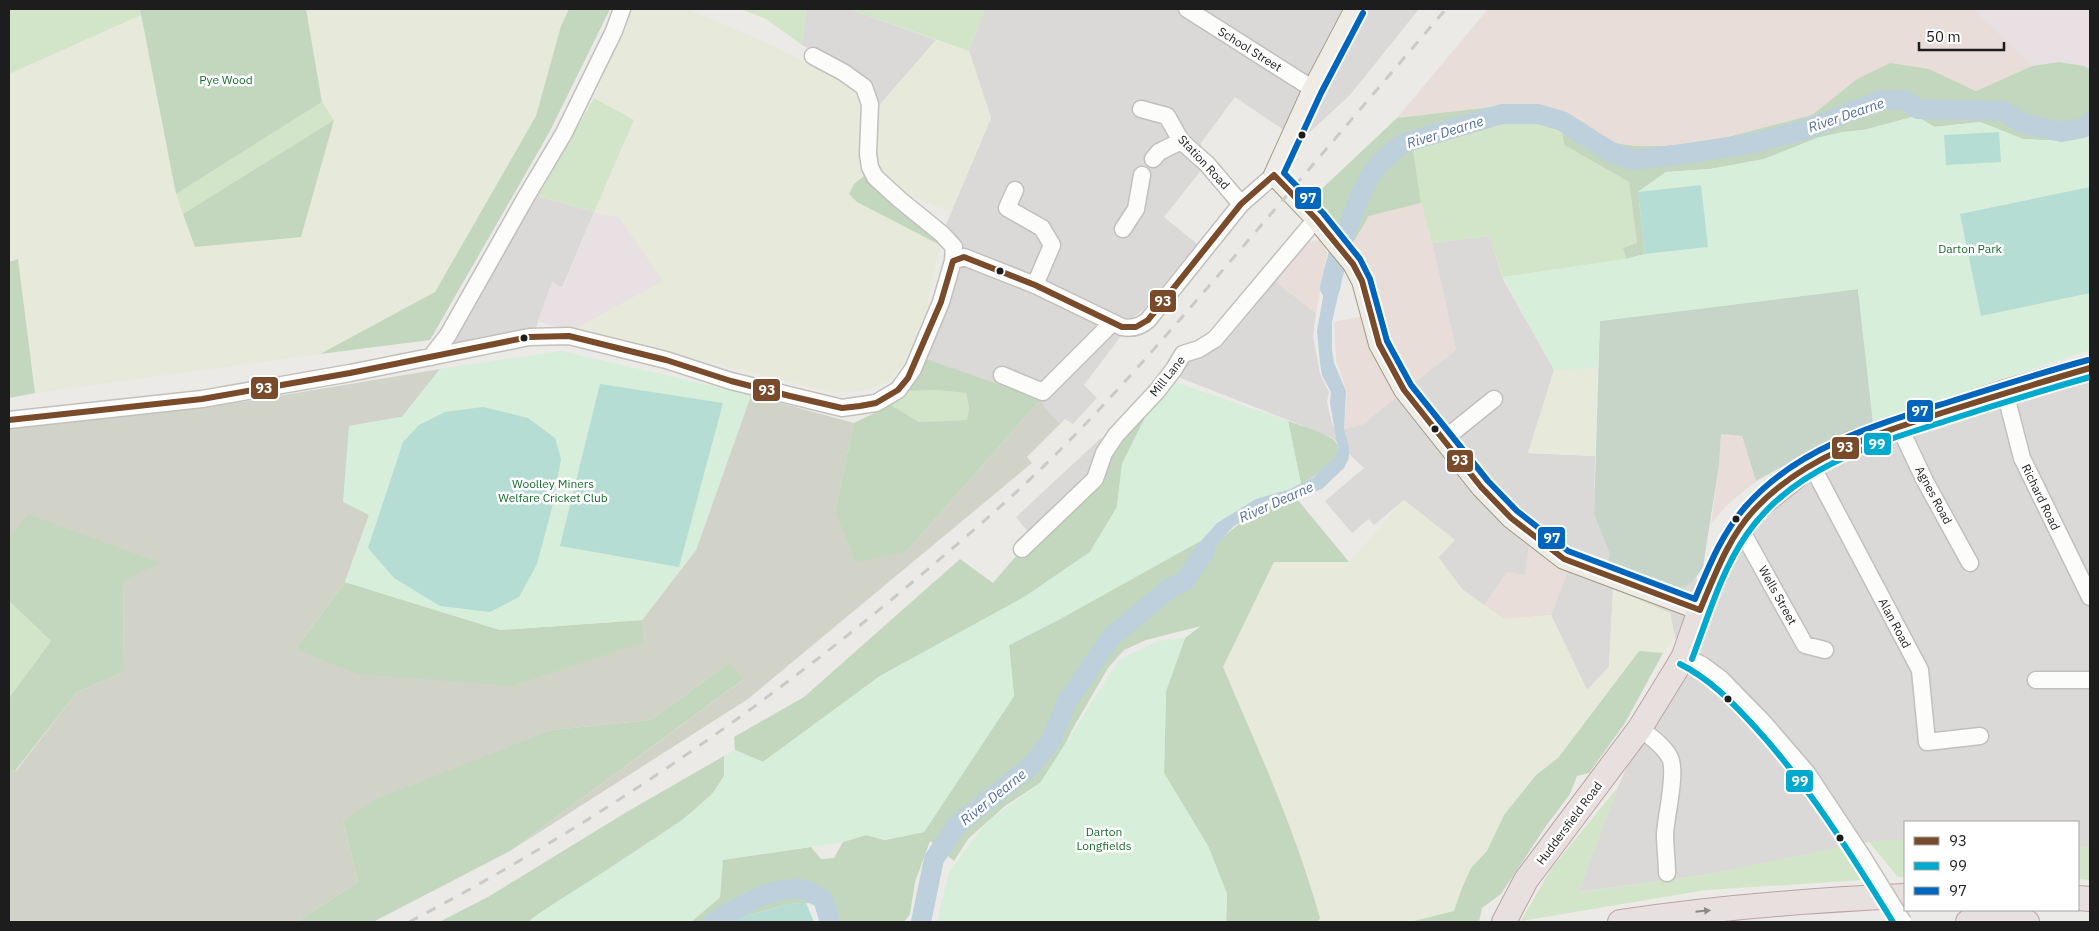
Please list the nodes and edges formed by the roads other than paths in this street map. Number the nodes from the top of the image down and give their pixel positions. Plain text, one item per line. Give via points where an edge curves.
1 (622, 9) edge
2 (1187, 9) edge
3 (1355, 9) edge
4 (813, 56) dead end
5 (1313, 89) junction
6 (1141, 109) dead end
7 (1181, 142) junction
8 (1153, 158) dead end
9 (1142, 175) dead end
10 (1274, 175) junction
11 (1015, 190) dead end
12 (1241, 204) junction
13 (1316, 220) junction
14 (1124, 229) dead end
15 (953, 261) junction
16 (1035, 285) junction
17 (1112, 323) junction
18 (431, 357) junction
19 (2090, 368) edge
20 (1002, 375) dead end
21 (2005, 392) junction
22 (1494, 399) dead end
23 (9, 420) edge
24 (1899, 426) junction
25 (1443, 440) junction
26 (1811, 464) junction
27 (1740, 528) junction
28 (1025, 543) dead end
29 (1970, 563) dead end
30 (2090, 597) edge
31 (1700, 610) junction
32 (1825, 650) dead end
33 (1684, 656) junction
34 (2036, 680) dead end
35 (2090, 680) edge
36 (1640, 728) junction
37 (1980, 736) dead end
38 (1667, 873) dead end
39 (1904, 896) edge
40 (1504, 922) edge
41 (1620, 922) edge
42 (1903, 922) edge
43 (1968, 922) edge
44 (2027, 922) edge

1 - 18 street via 564,133 448,334
2 - 5 street, School Street
3 - 5 main road
4 - 15 street via 864,87 870,104 868,154 875,177 942,234 954,247
5 - 10 main road
6 - 7 street, Station Road via 1167,116
7 - 8 street
7 - 12 street, Station Road via 1207,164
9 - 14 street via 1136,209
10 - 12 street
10 - 13 main road
11 - 16 street via 1006,208 1042,228 1052,245
12 - 17 street via 1148,320 1128,328
13 - 25 main road via 1349,259 1362,281 1383,351 1404,390
13 - 28 street, Mill Lane via 1215,339 1183,354 1157,391 1116,435 1104,453 1094,480
15 - 16 street via 964,257
15 - 18 street via 941,302 908,378 898,390 876,403 860,406 842,408 790,396 569,336 529,337
16 - 17 street
17 - 20 street via 1043,392
18 - 23 street via 202,399
19 - 21 highway, Huddersfield Road
21 - 24 highway, Huddersfield Road
21 - 30 street, Richard Road via 2022,458
22 - 25 street
24 - 26 highway, Huddersfield Road via 1850,444
24 - 29 street, Agnes Road
25 - 31 main road via 1511,518 1564,560
26 - 27 highway, Huddersfield Road via 1762,503
26 - 37 street, Alan Road via 1920,670 1927,742
27 - 31 highway, Huddersfield Road via 1725,553
27 - 32 street, Wells Street via 1805,645
31 - 33 highway, Huddersfield Road
33 - 36 highway, Huddersfield Road
33 - 42 street, bridge via 1722,679 1807,773
34 - 35 street
36 - 38 street via 1658,742 1672,764 1665,837
36 - 40 highway, Huddersfield Road via 1526,880
41 -> 39 highway via 1752,905
43 - 44 highway

